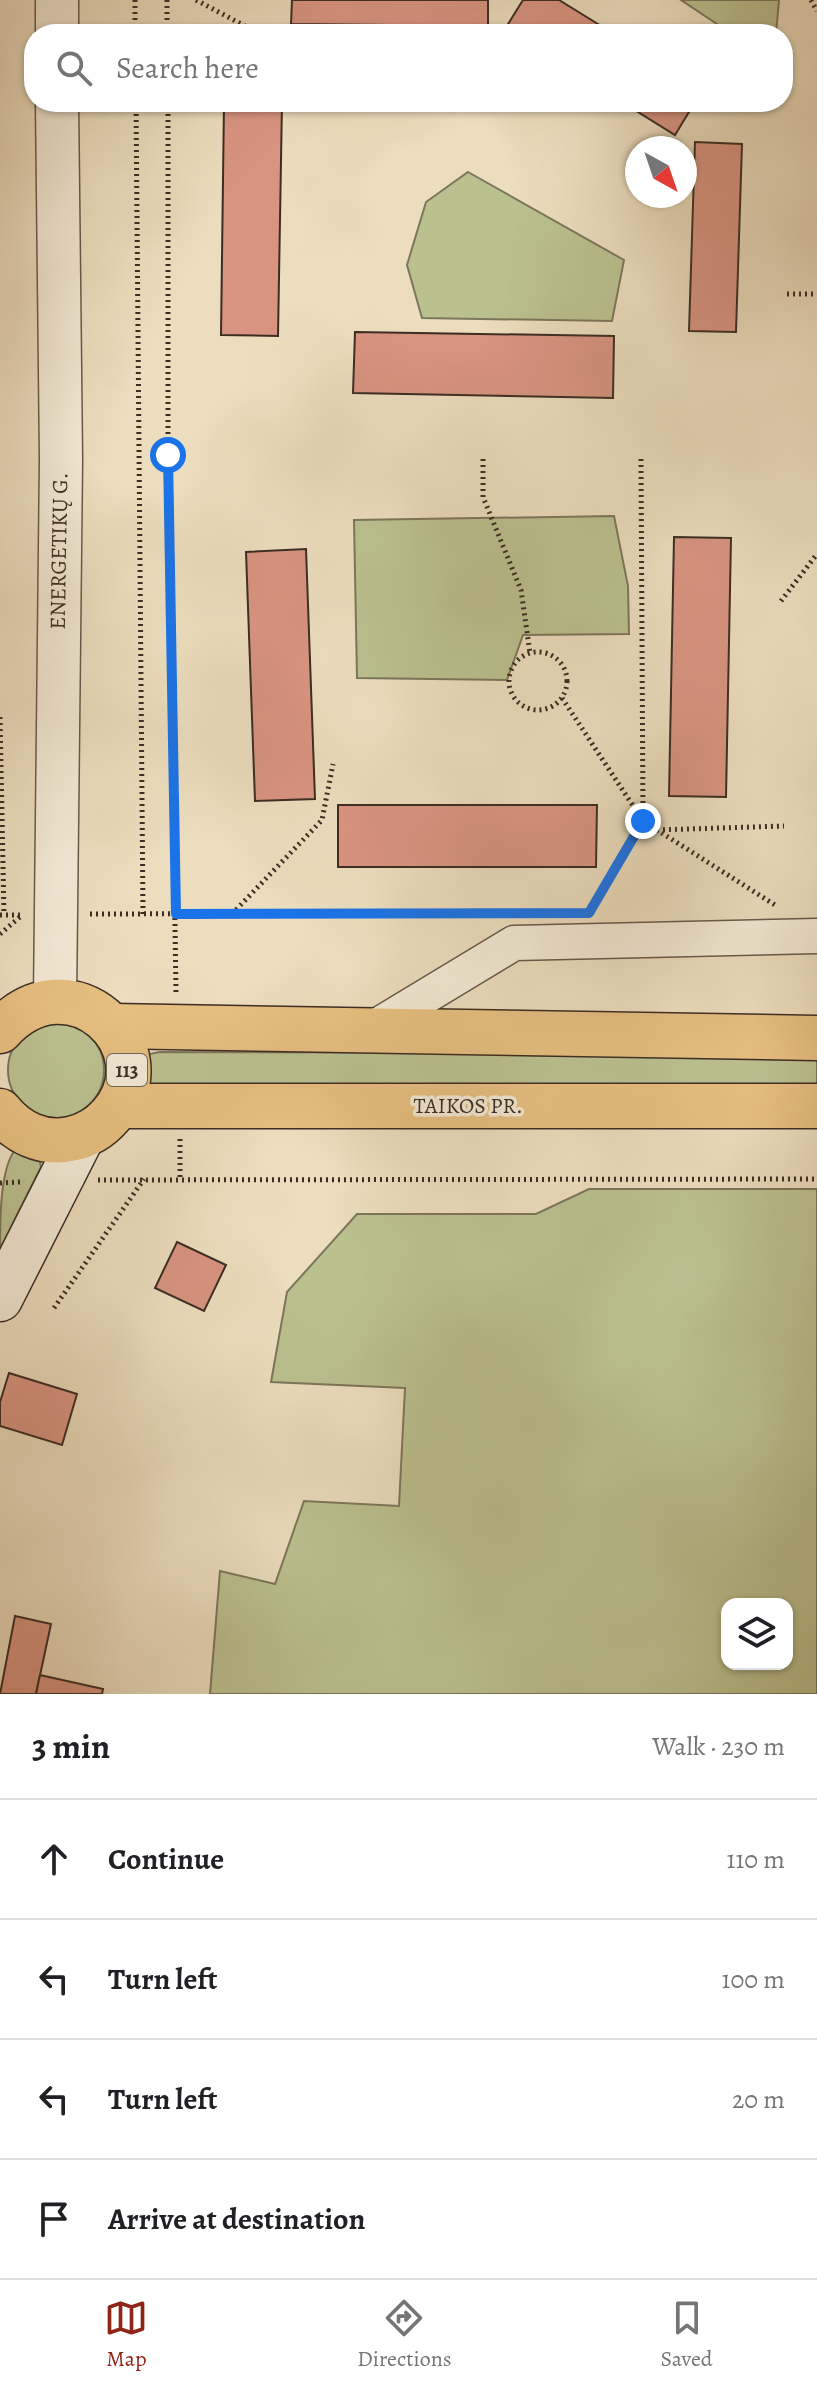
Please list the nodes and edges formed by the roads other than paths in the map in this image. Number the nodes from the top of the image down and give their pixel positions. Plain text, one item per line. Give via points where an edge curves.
1 (57, 0) edge
2 (57, 24) edge
3 (57, 112) edge
4 (817, 936) edge
5 (55, 1000) junction
6 (112, 1026) junction
7 (370, 1030) junction
8 (0, 1031) edge
9 (817, 1038) edge
10 (119, 1106) junction
11 (817, 1106) edge
12 (1, 1115) edge
13 (82, 1137) junction
14 (0, 1299) edge

1 - 2 street
3 - 5 street, ENERGETIKŲ G. via 61,459
4 - 7 street via 514,943
5 - 6 main road, 113 via 77,1003
5 - 8 main road via 32,1005
6 - 7 main road
6 - 10 main road, 113 via 128,1065
7 - 9 main road
10 - 11 main road, TAIKOS PR.
10 - 13 main road, 113
12 - 13 main road via 38,1139
13 - 14 main road

